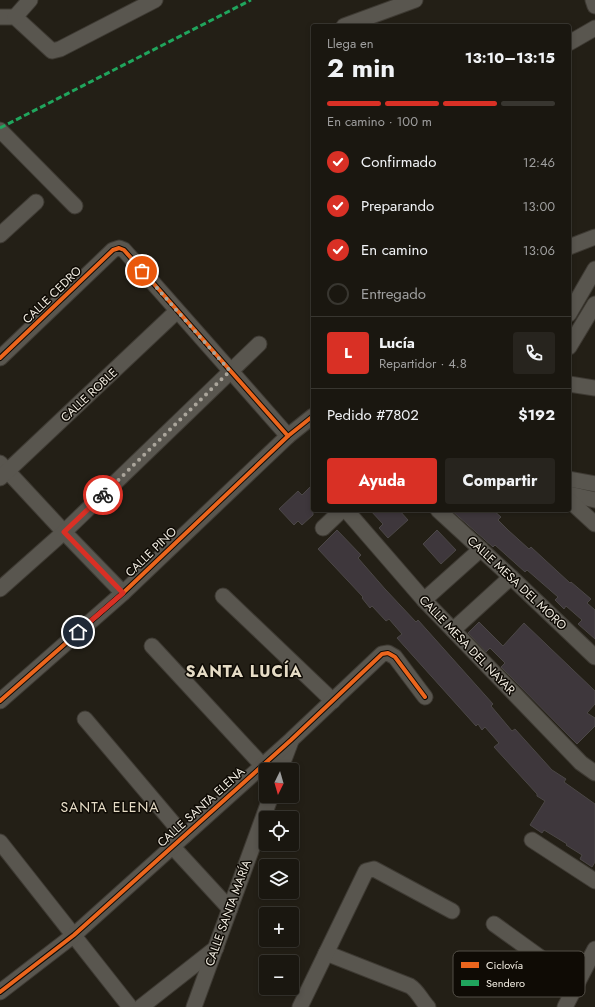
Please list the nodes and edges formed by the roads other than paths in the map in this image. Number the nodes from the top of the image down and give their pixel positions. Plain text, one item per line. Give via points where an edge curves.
1 (30, 0) edge
2 (155, 0) edge
3 (415, 0) edge
4 (593, 0) edge
5 (595, 6) edge
6 (0, 17) edge
7 (15, 17) junction
8 (349, 24) edge
9 (595, 28) edge
10 (571, 42) edge
11 (0, 130) edge
12 (36, 202) dead end
13 (75, 206) dead end
14 (0, 234) edge
15 (595, 237) edge
16 (571, 246) edge
17 (594, 273) edge
18 (595, 304) edge
19 (177, 311) junction
20 (571, 311) edge
21 (260, 344) dead end
22 (571, 344) edge
23 (0, 358) edge
24 (230, 371) junction
25 (571, 384) edge
26 (595, 388) edge
27 (311, 418) edge
28 (288, 436) junction
29 (3, 470) edge
30 (571, 479) edge
31 (595, 484) edge
32 (571, 494) edge
33 (595, 500) edge
34 (571, 502) edge
35 (340, 512) edge
36 (348, 512) edge
37 (440, 512) edge
38 (595, 524) edge
39 (322, 528) dead end
40 (64, 532) junction
41 (481, 549) junction
42 (511, 577) junction
43 (0, 589) edge
44 (123, 593) junction
45 (223, 596) dead end
46 (424, 600) junction
47 (453, 630) junction
48 (152, 646) dead end
49 (595, 657) edge
50 (425, 697) dead end
51 (0, 700) edge
52 (333, 701) junction
53 (85, 719) dead end
54 (291, 740) junction
55 (260, 763) edge
56 (264, 763) edge
57 (283, 763) edge
58 (259, 768) edge
59 (595, 773) edge
60 (268, 803) edge
61 (184, 836) junction
62 (532, 840) dead end
63 (0, 842) edge
64 (172, 846) junction
65 (595, 881) edge
66 (230, 909) junction
67 (452, 911) dead end
68 (494, 924) dead end
69 (74, 935) junction
70 (216, 947) junction
71 (595, 949) edge
72 (531, 951) edge
73 (326, 953) junction
74 (585, 968) edge
75 (0, 992) edge
76 (570, 997) edge
77 (130, 1007) edge
78 (142, 1007) edge
79 (194, 1007) edge
80 (300, 1007) edge
81 (428, 1007) edge
82 (565, 1007) edge

1 - 7 street
2 - 7 street via 52,51
3 - 8 street
4 - 5 street
6 - 7 street
9 - 10 street
11 - 13 street
12 - 14 street
15 - 16 street
17 - 20 street
18 - 22 street
19 - 23 street, CALLE CEDRO via 124,250 119,248 113,250
19 - 24 street
19 - 29 street, CALLE ROBLE
21 - 24 street
24 - 28 street
24 - 40 street
25 - 26 street
27 - 28 street, CALLE PINO
28 - 44 street, CALLE PINO
29 - 40 street
30 - 31 street
32 - 33 street
34 - 38 street
35 - 39 street
36 - 46 street, CALLE MESA DEL NAYAR
37 - 41 street, CALLE MESA DEL MORO
40 - 43 street
40 - 44 street
41 - 42 street, CALLE MESA DEL MORO
41 - 46 street
42 - 47 street
42 - 49 street, CALLE MESA DEL MORO
44 - 51 street, CALLE PINO
45 - 52 street
46 - 47 street, CALLE MESA DEL NAYAR
47 - 59 street, CALLE MESA DEL NAYAR via 581,763
48 - 55 street, CALLE SANTA ELENA
50 - 52 street, CALLE SANTA ELENA via 395,657 382,654
52 - 54 street, CALLE SANTA ELENA
53 - 61 street
54 - 56 street, CALLE SANTA ELENA
54 - 57 street
58 - 61 street, CALLE SANTA ELENA
60 - 66 street, CALLE SANTA MARÍA
61 - 64 street, CALLE SANTA ELENA
62 - 65 street
63 - 69 street
64 - 66 street
64 - 69 street, CALLE SANTA ELENA
66 - 70 street, CALLE SANTA MARÍA
67 - 73 street via 378,871 369,870 364,874
68 - 72 street
69 - 75 street, CALLE SANTA ELENA
69 - 77 street
70 - 78 street
70 - 79 street, CALLE SANTA MARÍA
71 - 74 street
73 - 80 street
73 - 81 street via 416,989
76 - 82 street

